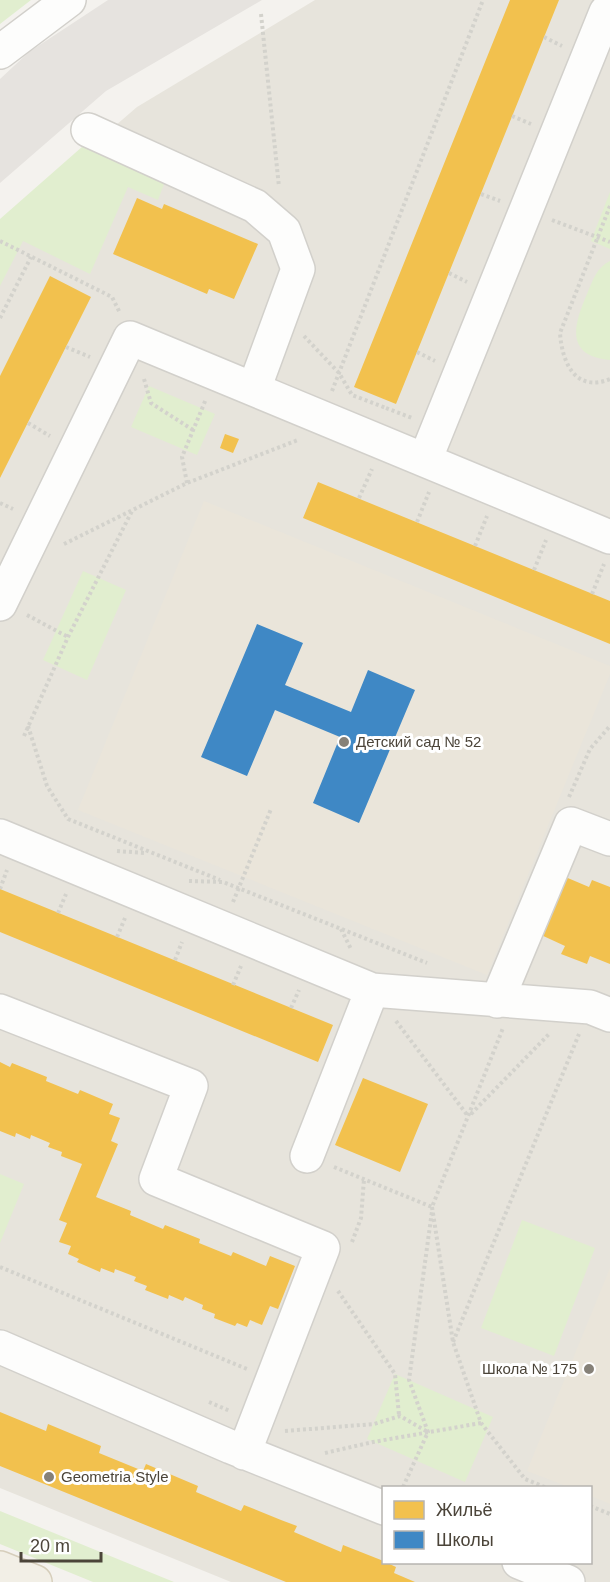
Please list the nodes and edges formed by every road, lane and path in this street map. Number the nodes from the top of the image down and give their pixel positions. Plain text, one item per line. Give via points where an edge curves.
1 (69, 0) edge
2 (483, 0) edge
3 (261, 14) dead end
4 (610, 14) edge
5 (0, 52) edge
6 (88, 130) dead end
7 (610, 206) edge
8 (526, 209) junction
9 (284, 231) junction
10 (597, 237) junction
11 (610, 242) edge
12 (31, 256) dead end
13 (282, 312) junction
14 (0, 318) edge
15 (339, 373) junction
16 (217, 374) junction
17 (610, 379) edge
18 (254, 389) junction
19 (386, 408) dead end
20 (313, 428) junction
21 (425, 460) junction
22 (187, 483) junction
23 (133, 511) junction
24 (61, 545) dead end
25 (608, 547) edge
26 (592, 594) dead end
27 (1, 603) edge
28 (68, 637) junction
29 (28, 726) junction
30 (610, 726) edge
31 (24, 735) dead end
32 (567, 803) dead end
33 (271, 809) dead end
34 (0, 836) edge
35 (610, 839) edge
36 (244, 877) dead end
37 (179, 880) dead end
38 (223, 882) junction
39 (436, 967) dead end
40 (372, 990) junction
41 (505, 1001) junction
42 (592, 1010) edge
43 (0, 1011) edge
44 (468, 1116) junction
45 (308, 1156) joint
46 (432, 1207) junction
47 (0, 1267) edge
48 (334, 1286) dead end
49 (453, 1342) junction
50 (0, 1347) edge
51 (272, 1380) junction
52 (198, 1398) dead end
53 (399, 1416) junction
54 (256, 1422) junction
55 (482, 1423) junction
56 (428, 1432) junction
57 (244, 1453) junction
58 (318, 1454) dead end
59 (534, 1482) junction
60 (403, 1486) edge
61 (536, 1486) edge
62 (543, 1486) edge
63 (592, 1506) edge
64 (382, 1507) edge
65 (609, 1515) edge
66 (522, 1564) edge
67 (0, 1568) edge
68 (35, 1582) edge
69 (568, 1582) edge

1 - 5 street
2 - 15 path
3 - 9 path
4 - 8 street via 606,12
6 - 9 street via 255,206
7 - 10 path
8 - 10 path
8 - 21 street
9 - 13 street via 298,269
10 - 11 path
10 - 17 path via 560,333 561,351 569,369 582,380
12 - 14 path
13 - 15 path
13 - 18 street
15 - 19 path via 351,395
15 - 20 path
16 - 18 street
16 - 22 path via 182,457
16 - 27 street via 130,338
18 - 20 street
20 - 21 street
20 - 22 path
21 - 25 street
22 - 23 path
23 - 24 path
23 - 28 path
25 - 26 path
27 - 28 path
28 - 29 path
29 - 31 path
29 - 38 path via 47,786 68,819
30 - 32 path via 590,749
33 - 36 path
34 - 40 street
35 - 41 street via 571,824
37 - 38 path
38 - 39 path
40 - 41 street
40 - 44 path
40 - 45 street
41 - 42 street
41 - 44 path
42 - 44 path
42 - 49 path
43 - 51 street via 191,1086 156,1179 323,1248
44 - 46 path
45 - 46 path
46 - 49 path
46 - 56 path via 409,1380
47 - 51 path
48 - 53 path via 395,1374
49 - 55 path
50 - 57 street
51 - 54 street
52 - 54 path
53 - 54 path via 374,1424 291,1432
53 - 56 path
54 - 57 street
55 - 56 path
55 - 59 path via 525,1479
56 - 58 path
56 - 60 path
57 - 64 street
59 - 61 path
59 - 62 path
63 - 65 path
66 - 69 street
67 - 68 main road

